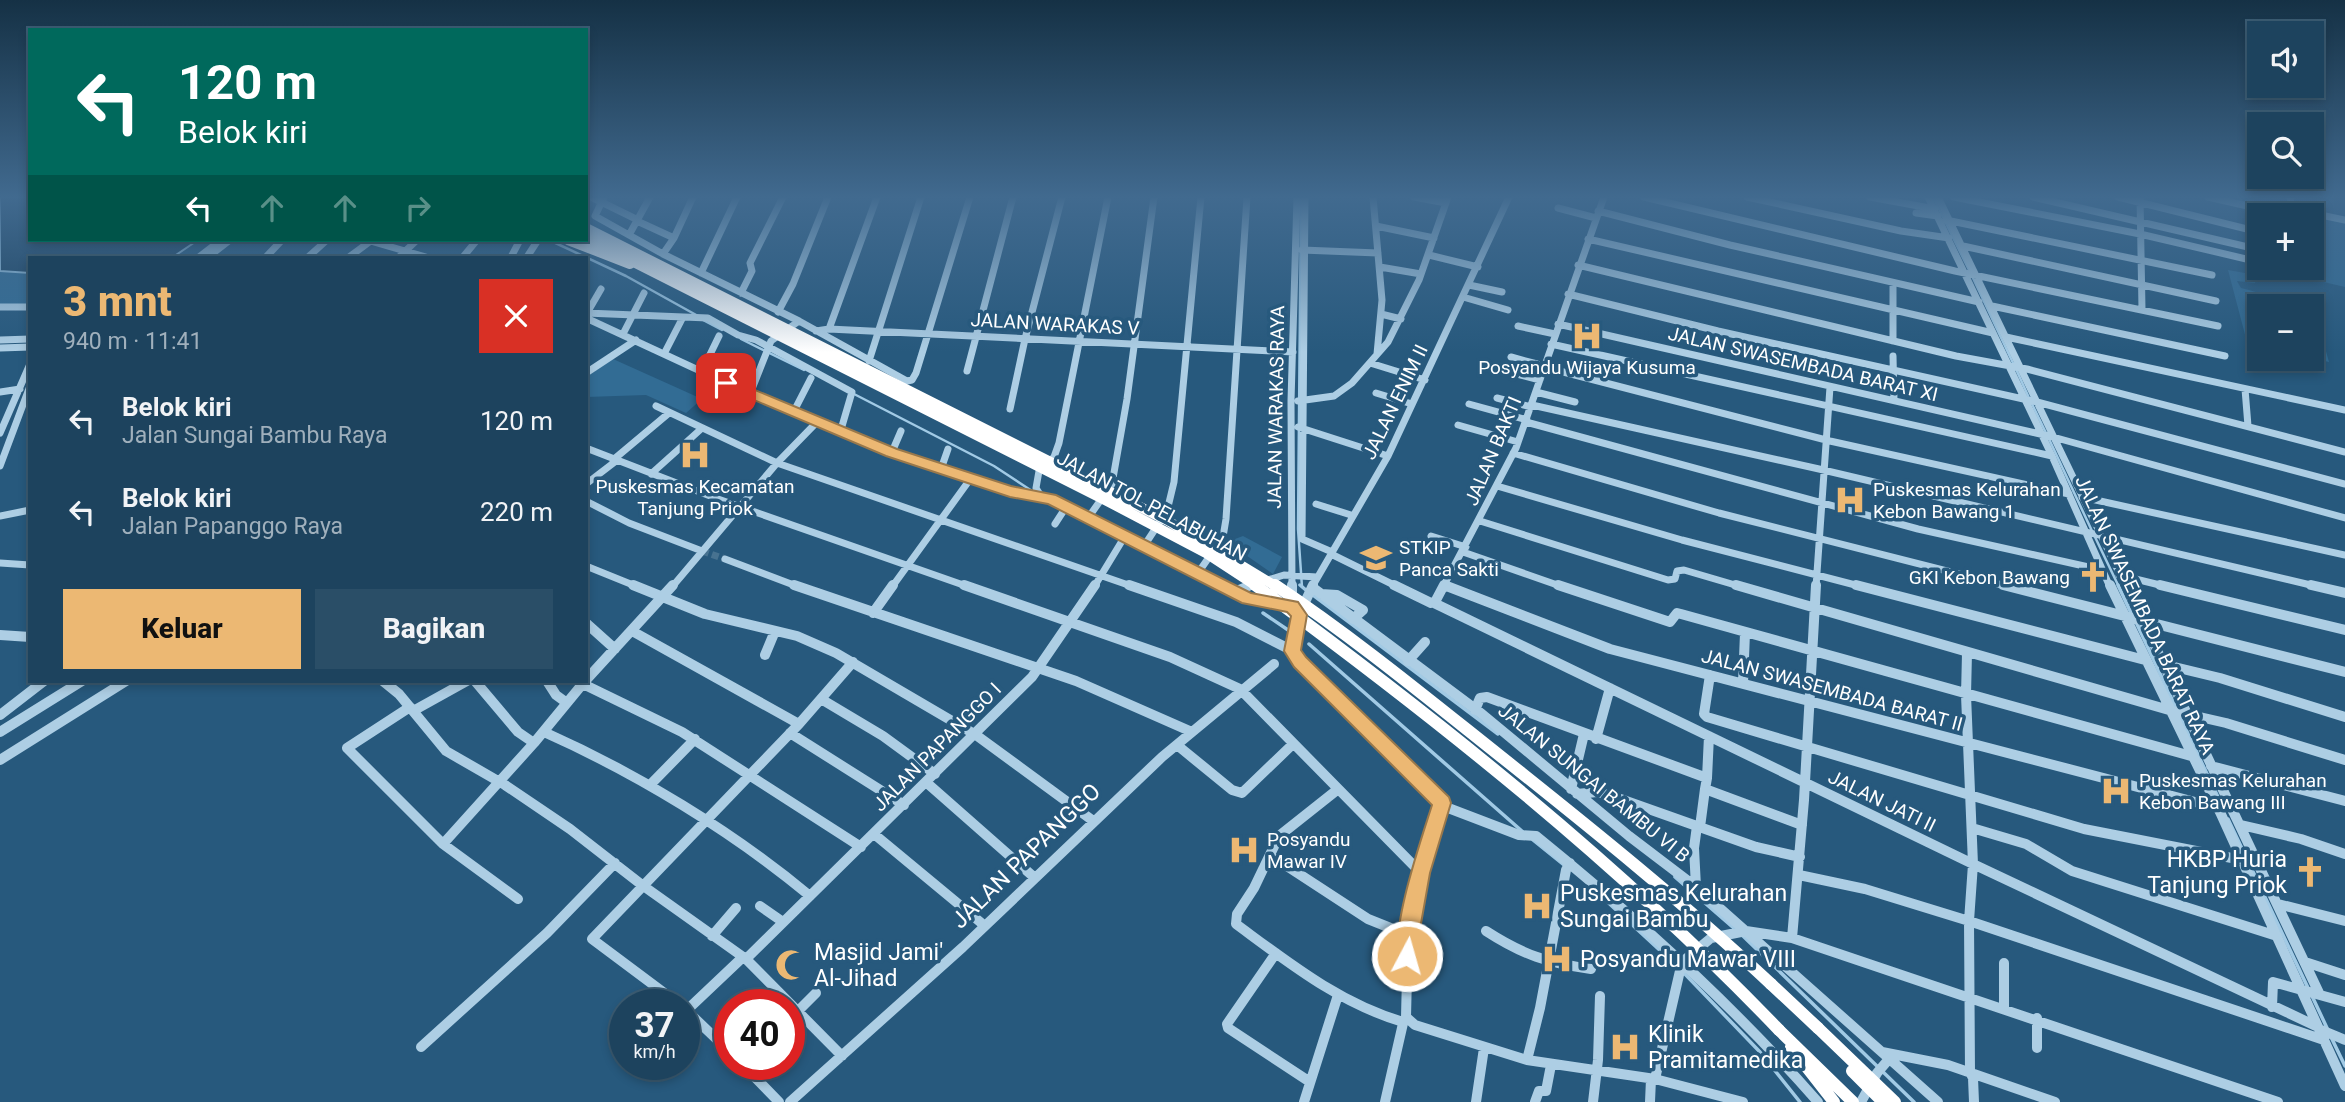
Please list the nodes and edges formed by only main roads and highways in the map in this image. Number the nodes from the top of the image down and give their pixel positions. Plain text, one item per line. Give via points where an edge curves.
1 (589, 248) edge
2 (607, 248) edge
3 (627, 248) edge
4 (675, 282) junction
5 (1818, 1028) junction
6 (1779, 1030) junction
7 (1834, 1102) edge
8 (1853, 1102) edge
9 (1882, 1102) edge
10 (1895, 1102) edge

1 - 4 highway, bridge
2 - 4 highway, JALAN TOL PELABUHAN, bridge
3 - 5 highway, JALAN TOL PELABUHAN, bridge via 1156,515 1255,570 1427,698 1680,901
4 - 6 highway, JALAN TOL PELABUHAN, bridge via 1107,501 1251,582 1379,676 1527,795 1706,954
5 - 9 highway, bridge via 1825,1042
5 - 10 highway, bridge
6 - 7 highway
6 - 8 highway, JALAN TOL PELABUHAN

